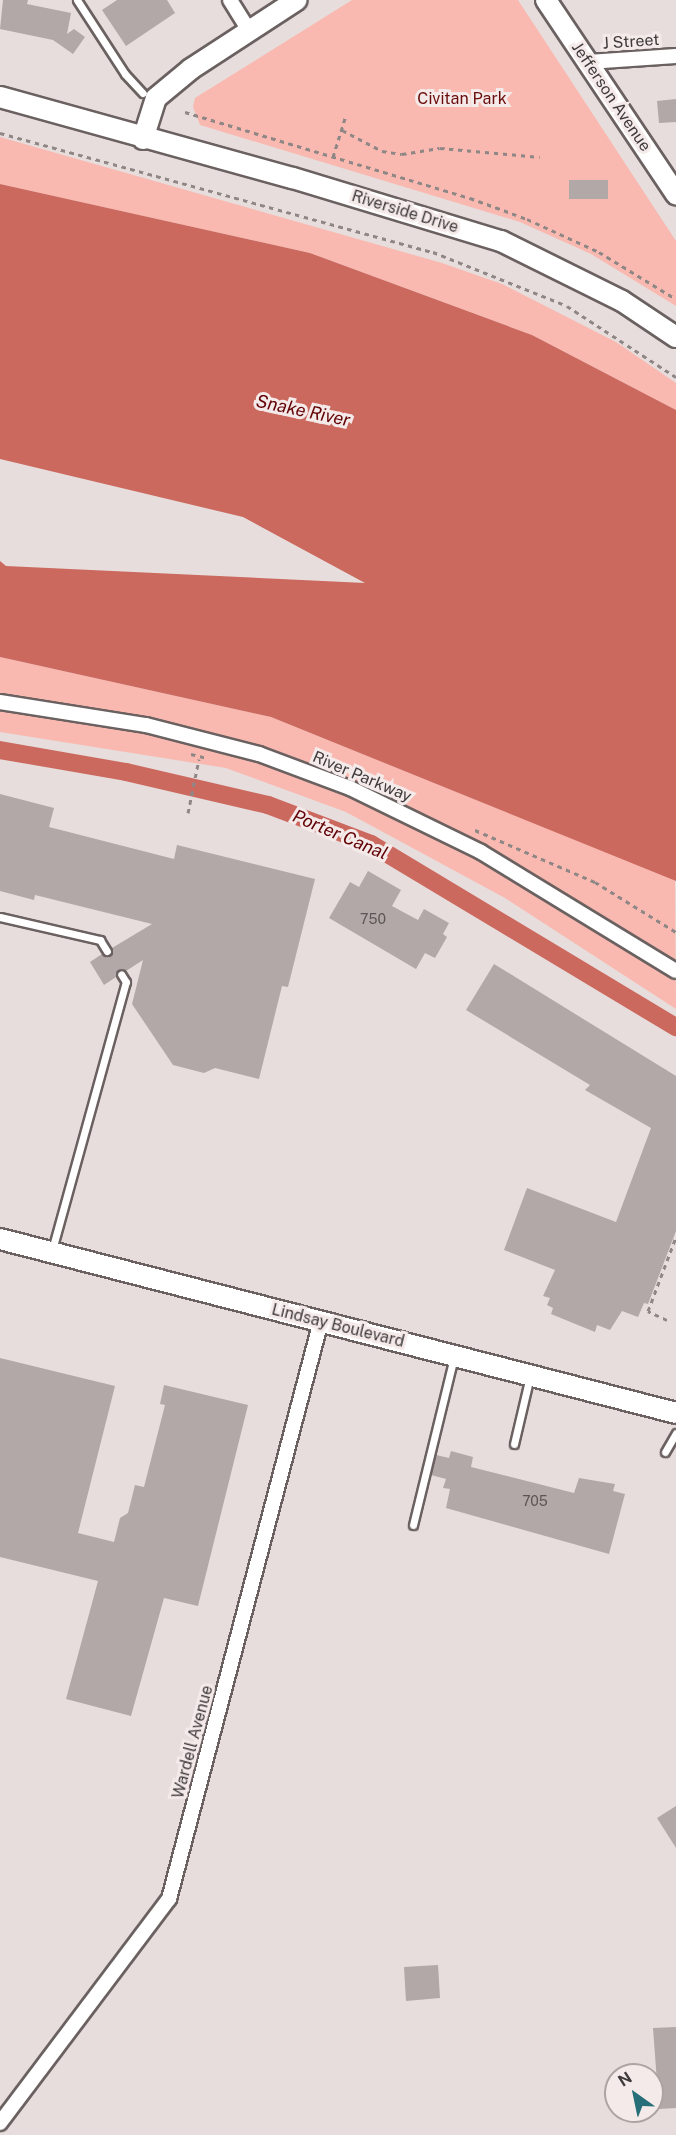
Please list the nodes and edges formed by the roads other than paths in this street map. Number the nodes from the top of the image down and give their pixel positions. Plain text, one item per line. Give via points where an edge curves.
1 (77, 0) edge
2 (230, 0) edge
3 (297, 0) edge
4 (546, 0) edge
5 (249, 31) junction
6 (676, 56) edge
7 (588, 62) junction
8 (143, 93) dead end
9 (0, 97) edge
10 (143, 139) junction
11 (676, 194) edge
12 (676, 338) edge
13 (0, 702) edge
14 (0, 917) edge
15 (107, 951) dead end
16 (676, 971) edge
17 (121, 974) dead end
18 (0, 1239) edge
19 (52, 1253) junction
20 (321, 1321) junction
21 (455, 1354) junction
22 (531, 1373) junction
23 (676, 1413) edge
24 (676, 1433) edge
25 (514, 1444) dead end
26 (665, 1452) dead end
27 (413, 1525) dead end
28 (0, 2123) edge

1 - 8 lane via 125,74
2 - 5 street
3 - 5 street
4 - 7 street, Jefferson Avenue
5 - 10 street via 156,98
6 - 7 street, J Street
7 - 11 street, Jefferson Avenue
9 - 10 street, Riverside Drive
10 - 12 street, Riverside Drive via 293,178 501,241 612,296
13 - 16 street, River Parkway via 146,725 259,754 350,788 481,852
14 - 15 lane via 100,940
17 - 19 lane via 126,982
18 - 19 street, Lindsay Boulevard
19 - 20 street, Lindsay Boulevard
20 - 21 street, Lindsay Boulevard
20 - 28 street, Wardell Avenue via 169,1899
21 - 22 street, Lindsay Boulevard
21 - 27 lane
22 - 23 street, Lindsay Boulevard
22 - 25 lane
24 - 26 lane

